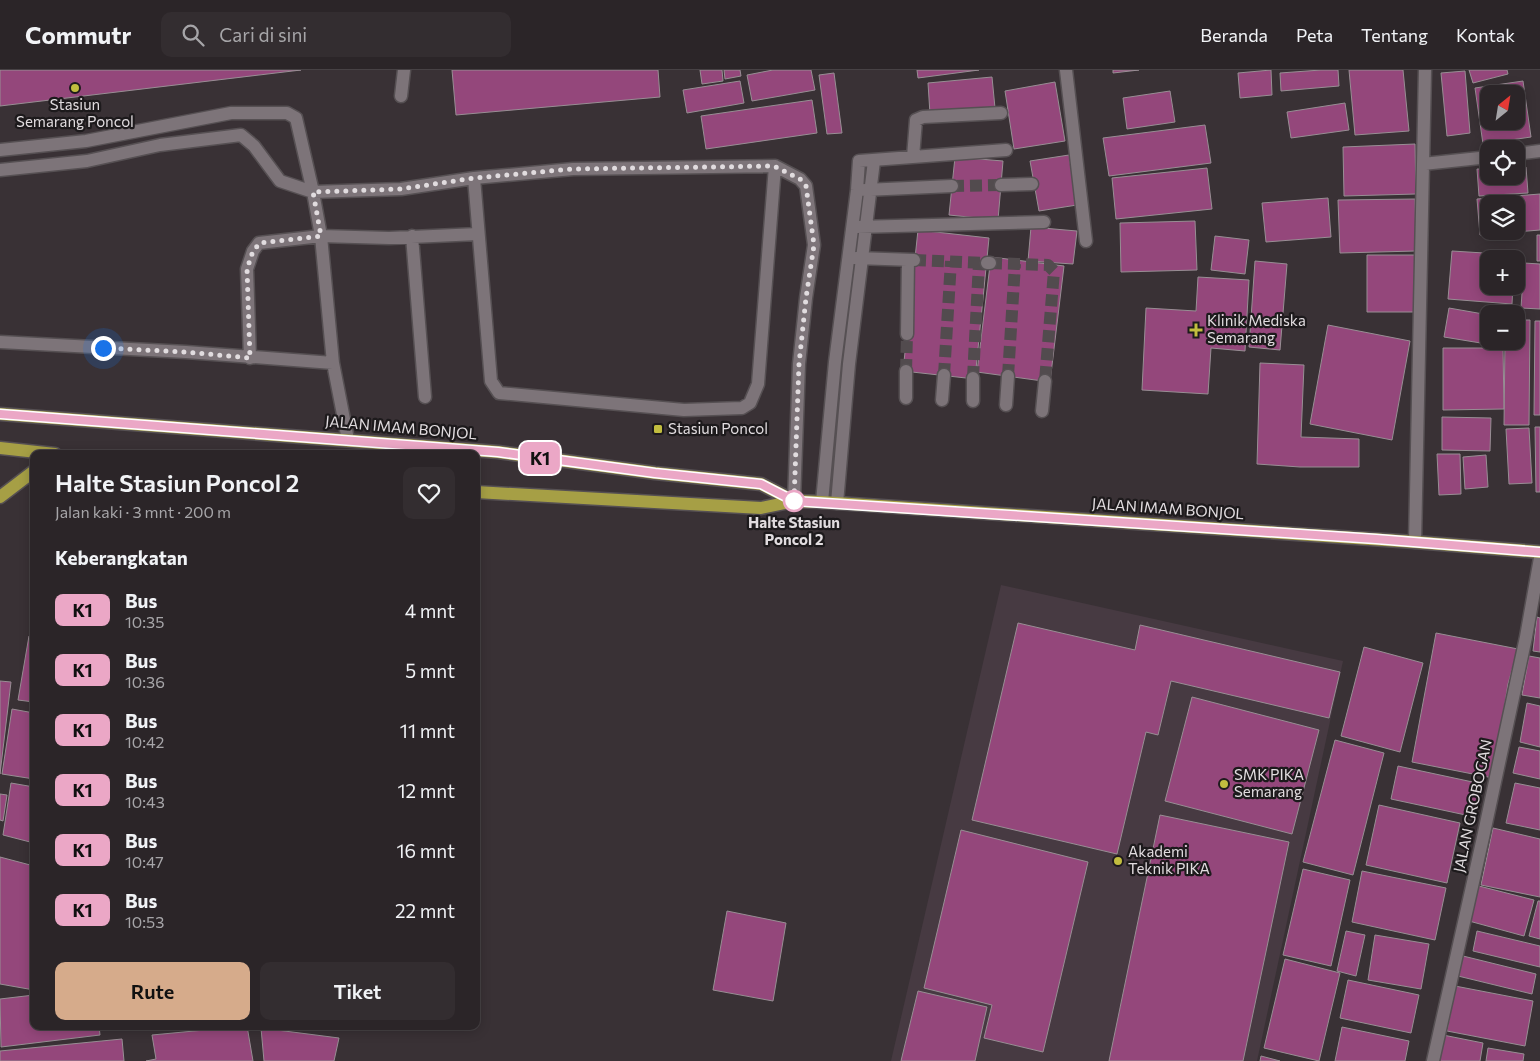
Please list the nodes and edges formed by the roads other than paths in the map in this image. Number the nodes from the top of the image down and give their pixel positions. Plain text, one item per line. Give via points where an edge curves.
1 (404, 70) edge
2 (1066, 70) edge
3 (1425, 70) edge
4 (401, 96) dead end
5 (1001, 113) dead end
6 (0, 150) edge
7 (1006, 150) dead end
8 (1540, 151) edge
9 (1525, 153) edge
10 (913, 157) junction
11 (1480, 158) edge
12 (874, 161) junction
13 (1423, 164) junction
14 (774, 166) junction
15 (0, 170) edge
16 (474, 178) junction
17 (1032, 184) dead end
18 (1001, 185) tunnel mouth
19 (952, 186) tunnel mouth
20 (857, 190) junction
21 (872, 190) junction
22 (313, 192) junction
23 (1044, 222) dead end
24 (866, 226) junction
25 (852, 227) junction
26 (478, 234) junction
27 (321, 236) junction
28 (412, 236) junction
29 (1086, 241) dead end
30 (848, 258) junction
31 (862, 258) junction
32 (907, 334) tunnel mouth
33 (0, 342) edge
34 (250, 358) junction
35 (333, 363) junction
36 (906, 371) tunnel mouth
37 (944, 375) tunnel mouth
38 (1008, 376) tunnel mouth
39 (974, 378) tunnel mouth
40 (1045, 381) tunnel mouth
41 (425, 397) dead end
42 (906, 398) dead end
43 (942, 400) dead end
44 (973, 401) dead end
45 (1006, 405) dead end
46 (1042, 412) dead end
47 (0, 414) edge
48 (348, 440) junction
49 (0, 448) edge
50 (473, 450) edge
51 (30, 451) edge
52 (480, 451) edge
53 (30, 474) edge
54 (480, 492) edge
55 (0, 497) edge
56 (794, 501) junction
57 (822, 502) junction
58 (837, 503) junction
59 (1415, 542) junction
60 (1540, 552) edge
61 (1540, 558) edge
62 (1433, 1061) edge

1 - 4 street
2 - 29 street
3 - 13 street
5 - 10 street via 916,120
6 - 22 street via 86,141 231,113 287,113 296,118
7 - 10 street
8 - 9 street
10 - 12 street
11 - 13 street
12 - 20 street via 859,161
12 - 21 street
13 - 59 street
14 - 16 street via 572,169
14 - 26 street via 758,384 750,403 742,408 684,410 499,393 491,381
14 - 56 street via 800,179 806,186 814,245 799,364
15 - 22 street via 87,161 160,145 241,135 254,146 280,181
16 - 22 street via 401,189
16 - 26 street
17 - 18 street
19 - 21 street
20 - 21 street
20 - 25 street
21 - 24 street
22 - 27 street
23 - 24 street
24 - 25 street
24 - 31 street
25 - 30 street
26 - 28 street
27 - 28 street
27 - 34 street via 260,243 253,251 247,269
27 - 35 street
28 - 41 street
30 - 31 street
30 - 57 street
31 - 32 street via 911,260
31 - 58 street
33 - 34 street
34 - 35 street
35 - 48 street
36 - 42 street
37 - 43 street
38 - 45 street
39 - 44 street
40 - 46 street
47 - 48 main road, JALAN IMAM BONJOL
48 - 50 main road, JALAN IMAM BONJOL
49 - 51 main road
52 - 56 main road, JALAN IMAM BONJOL via 761,484
53 - 55 main road
54 - 56 main road, JALAN IMAM BONJOL via 760,508
56 - 57 main road, JALAN IMAM BONJOL
57 - 58 main road, JALAN IMAM BONJOL
58 - 59 main road, JALAN IMAM BONJOL
59 - 60 main road, JALAN IMAM BONJOL
61 - 62 street, JALAN GROBOGAN via 1526,637

